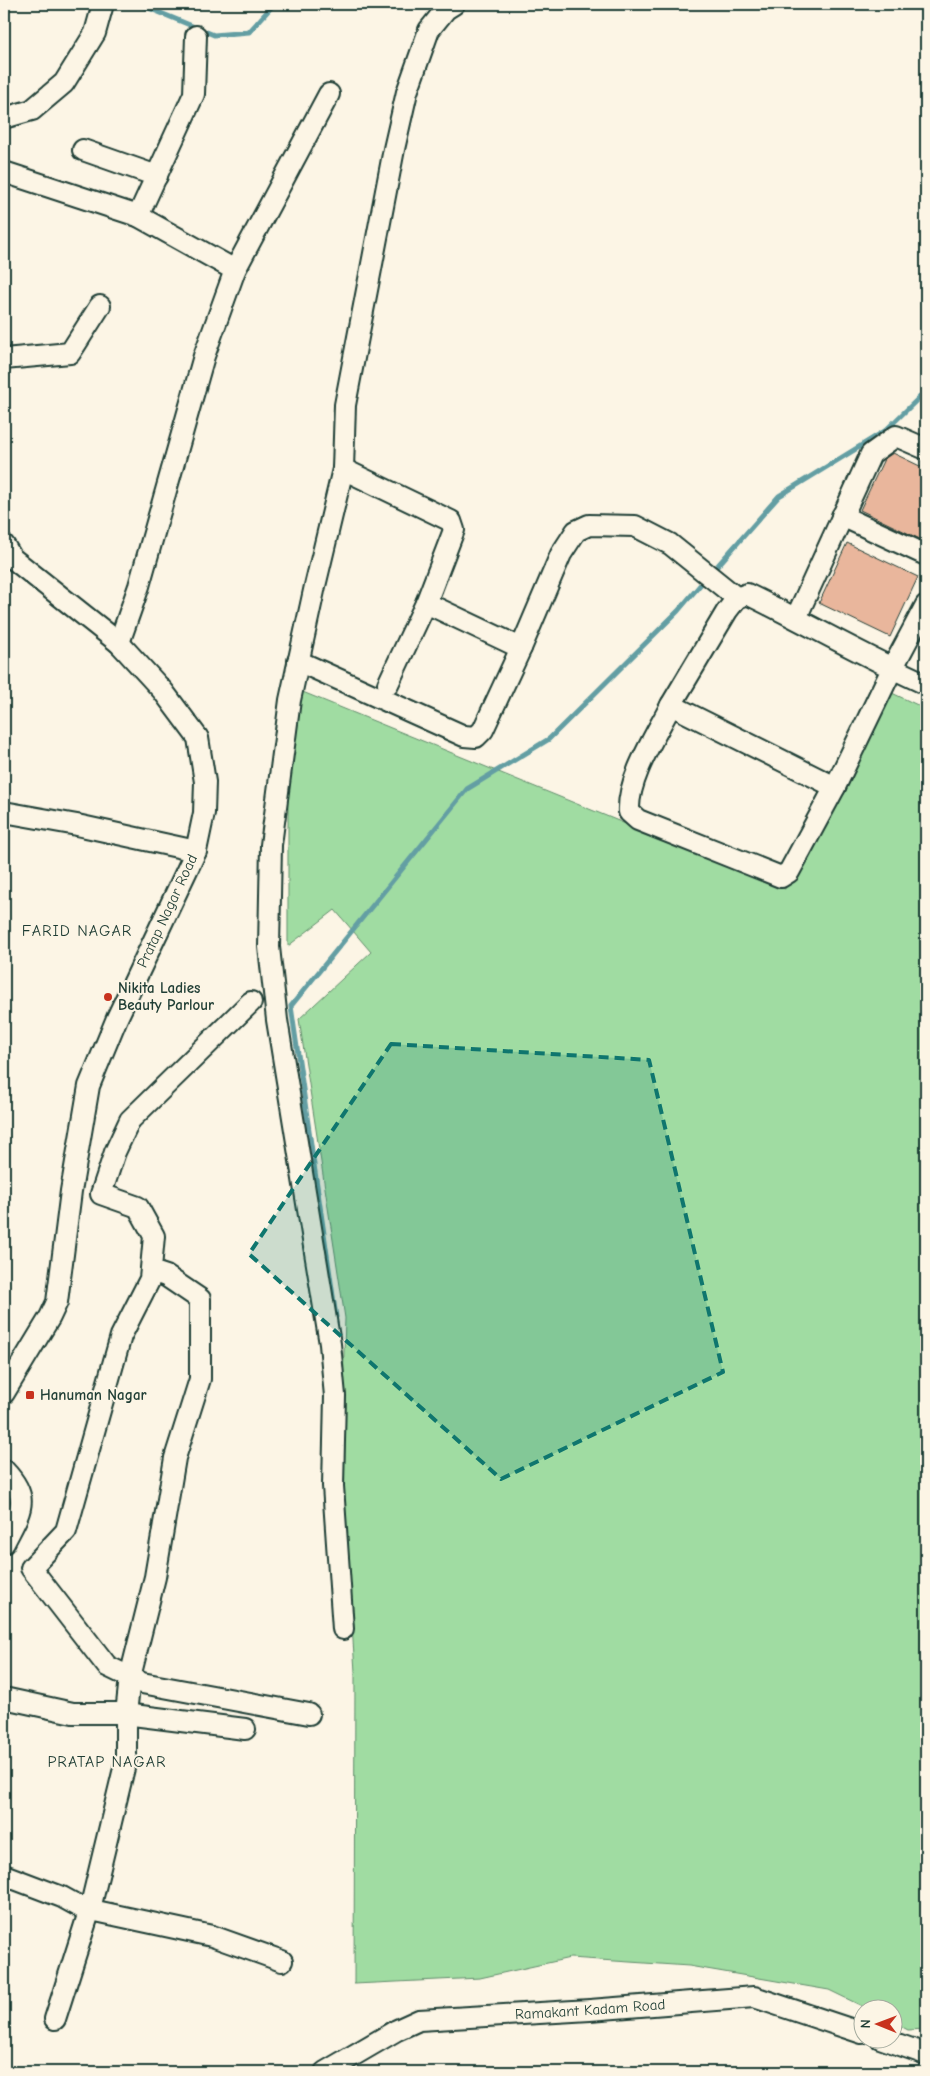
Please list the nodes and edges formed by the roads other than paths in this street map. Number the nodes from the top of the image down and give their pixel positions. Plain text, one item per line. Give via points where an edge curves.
1 (103, 4) edge
2 (454, 4) edge
3 (196, 36) dead end
4 (329, 94) dead end
5 (4, 118) edge
6 (83, 150) dead end
7 (4, 172) edge
8 (157, 176) junction
9 (138, 216) junction
10 (235, 270) junction
11 (100, 306) dead end
12 (4, 359) edge
13 (926, 449) edge
14 (343, 469) junction
15 (842, 516) junction
16 (4, 545) edge
17 (926, 556) edge
18 (732, 593) junction
19 (426, 604) junction
20 (926, 605) edge
21 (796, 618) junction
22 (119, 643) junction
23 (521, 648) junction
24 (298, 662) junction
25 (892, 669) junction
26 (388, 684) dead end
27 (926, 684) edge
28 (671, 705) junction
29 (835, 787) junction
30 (4, 812) edge
31 (196, 851) junction
32 (251, 1002) dead end
33 (151, 1271) junction
34 (4, 1394) edge
35 (4, 1470) edge
36 (4, 1543) edge
37 (343, 1628) dead end
38 (130, 1677) junction
39 (4, 1698) edge
40 (126, 1714) junction
41 (309, 1714) dead end
42 (245, 1729) dead end
43 (4, 1875) edge
44 (90, 1910) junction
45 (282, 1961) dead end
46 (55, 2019) dead end
47 (852, 2030) edge
48 (902, 2046) edge
49 (926, 2054) edge
50 (325, 2072) edge

1 - 5 street via 95,33 64,83 32,110
2 - 14 street via 429,30 407,92 345,405
3 - 8 street via 194,94
4 - 10 street
6 - 8 street
7 - 9 street
8 - 9 street
9 - 10 street
10 - 22 street via 204,356 139,586
11 - 12 street via 70,353
13 - 15 street via 896,436 871,454
14 - 19 street via 451,521 454,530
14 - 24 street
15 - 17 street
15 - 21 street
16 - 22 street, Pratap Nagar Road via 12,558
18 - 21 street via 747,594
18 - 23 street via 670,544 635,526 589,525 576,531 561,554
18 - 28 street
19 - 23 street
19 - 26 street
20 - 25 street
21 - 25 street
22 - 31 street, Pratap Nagar Road via 163,691 198,738 205,782 204,813
23 - 24 street via 483,730 476,737 464,736
24 - 37 street via 271,845 269,948 277,1020 330,1344 335,1396 333,1486
25 - 27 street
25 - 29 street
28 - 29 street
28 - 29 street via 628,800 629,812 638,820 781,877 789,872
30 - 31 street
31 - 34 street, Pratap Nagar Road via 117,1018 89,1086 57,1302
32 - 33 street via 130,1120 116,1152 101,1194 138,1207 154,1236
33 - 38 street via 166,1276 200,1299 200,1378 175,1458 154,1577
33 - 38 street via 121,1336 66,1531 31,1568 107,1666
35 - 36 street via 17,1483 22,1499
38 - 40 street
38 - 41 street via 142,1683
39 - 40 street via 72,1713
40 - 42 street
40 - 44 street via 126,1760
43 - 44 street
44 - 45 street via 212,1936
44 - 46 street
47 - 50 street, Ramakant Kadam Road via 754,1997 419,2020
48 - 49 street

